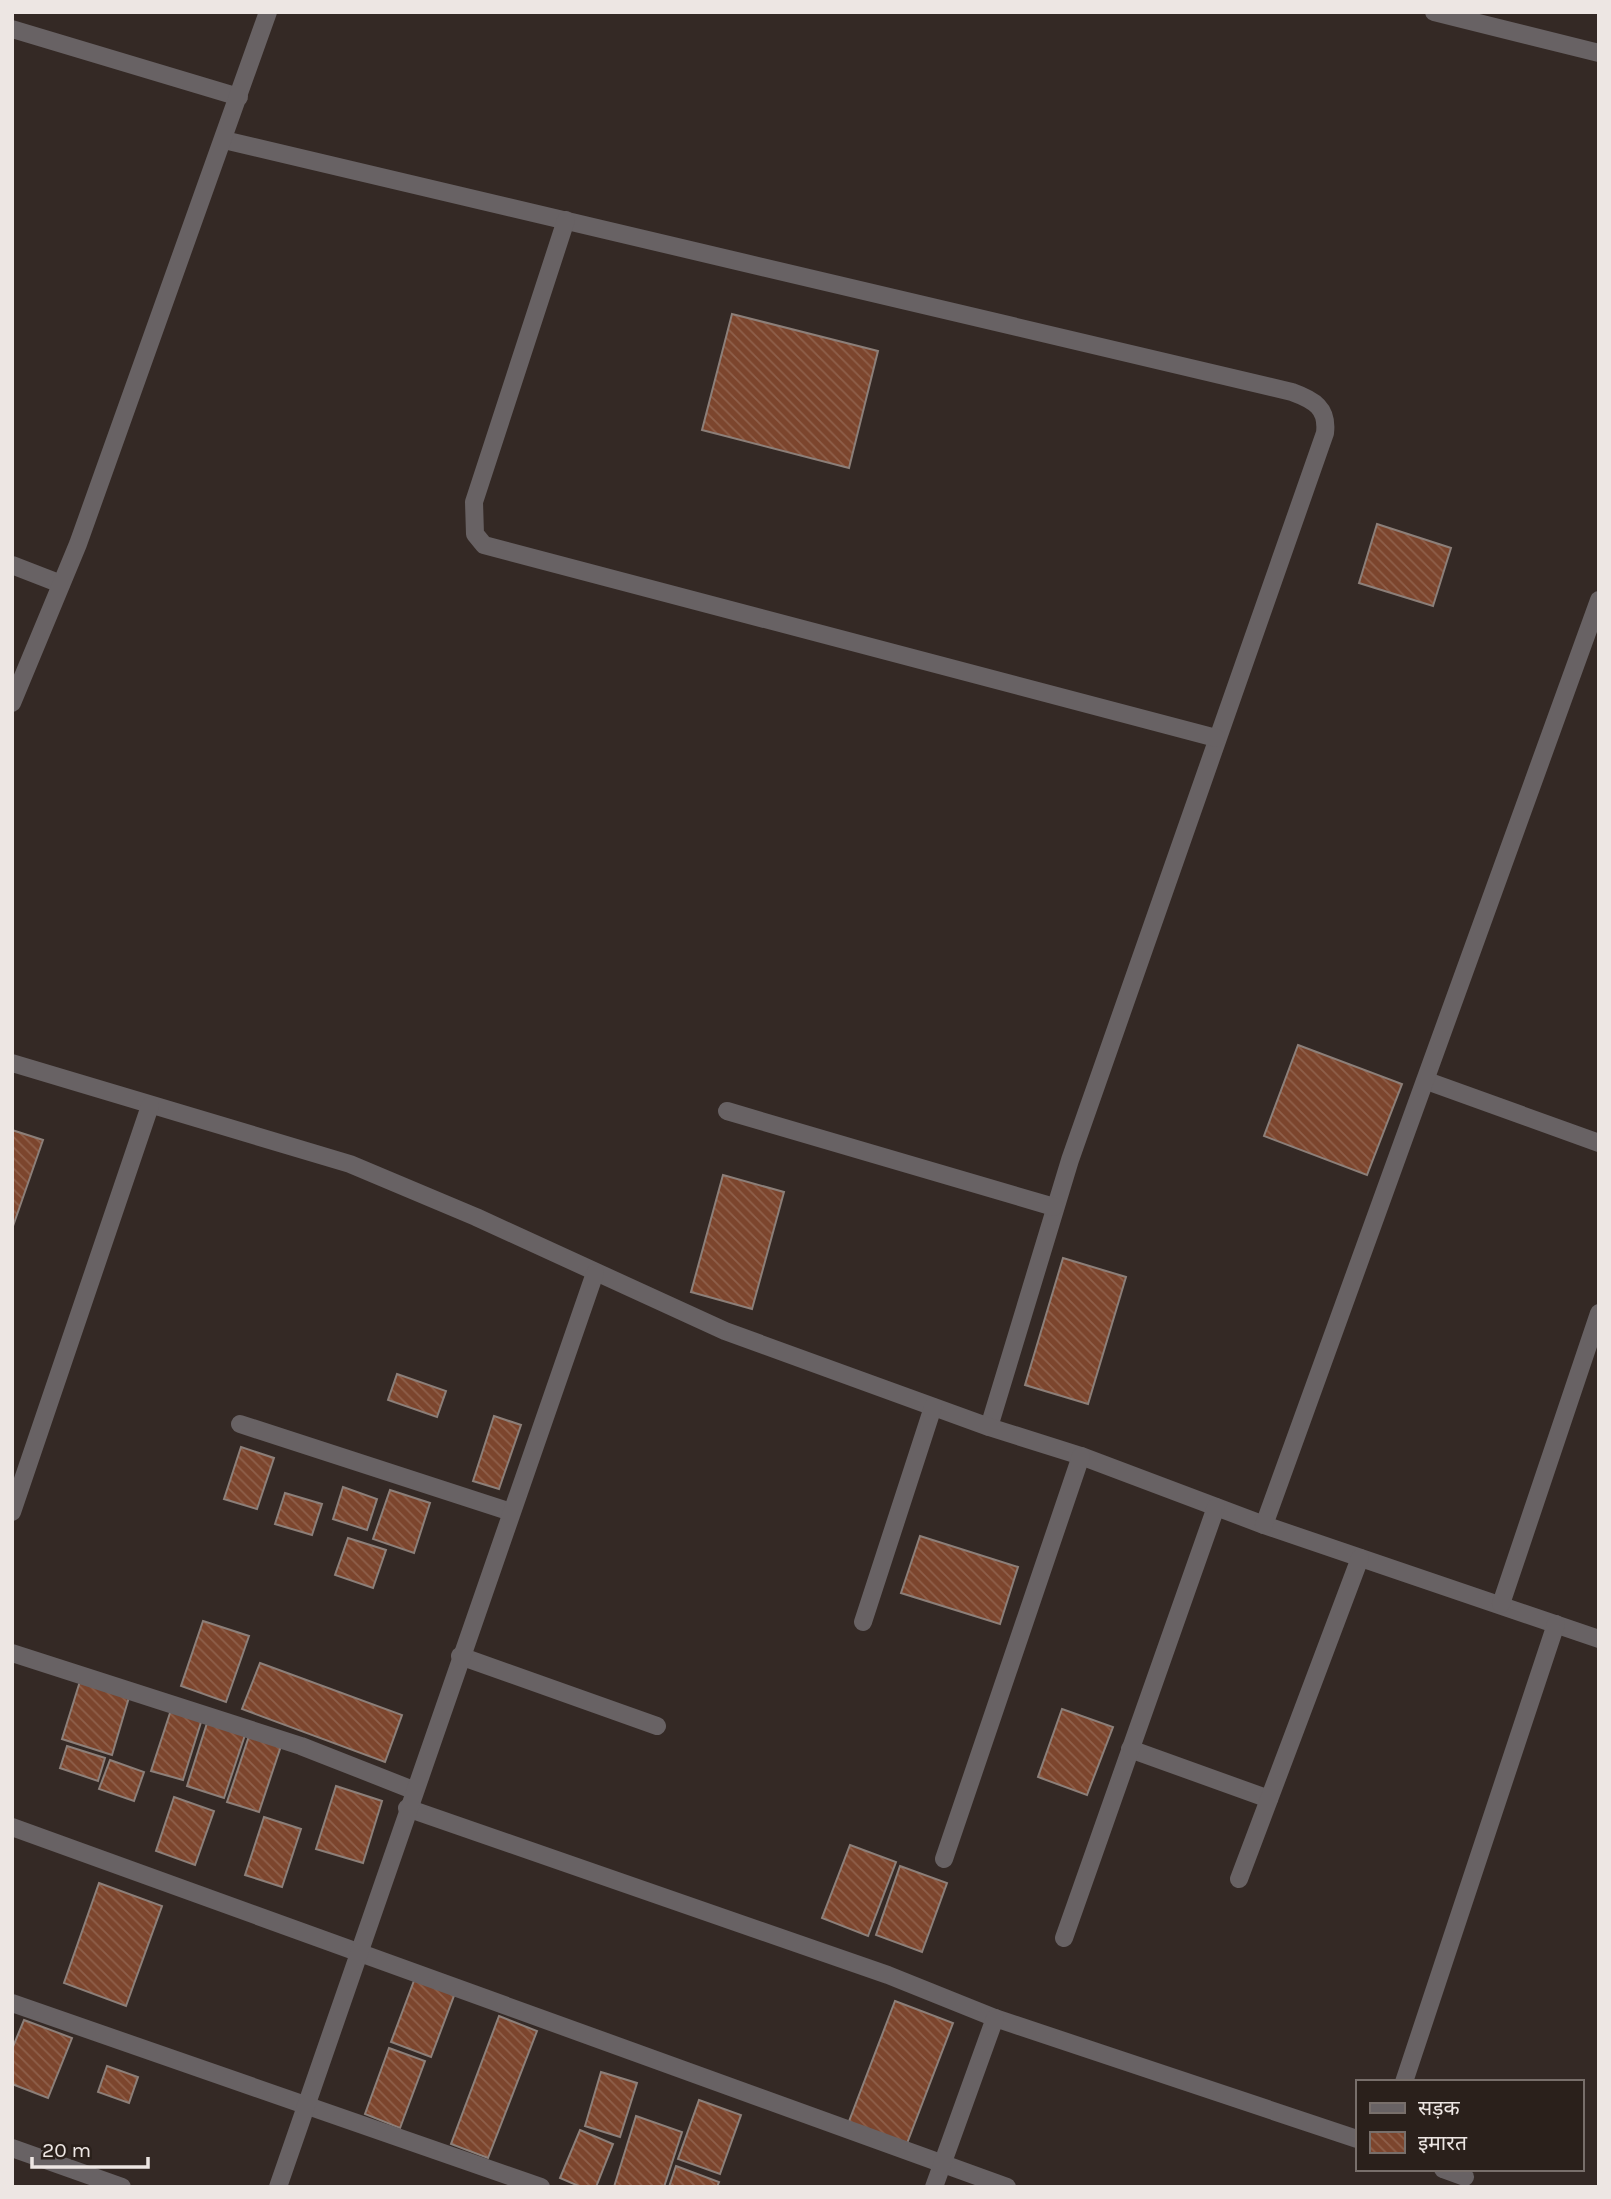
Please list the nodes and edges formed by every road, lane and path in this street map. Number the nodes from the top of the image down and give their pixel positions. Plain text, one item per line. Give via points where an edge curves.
1 (268, 12) edge
2 (1434, 12) edge
3 (12, 29) edge
4 (1599, 53) edge
5 (239, 97) junction
6 (225, 140) junction
7 (566, 220) junction
8 (12, 565) edge
9 (61, 584) junction
10 (1599, 600) edge
11 (12, 703) edge
12 (1216, 738) junction
13 (12, 1063) edge
14 (1427, 1082) junction
15 (150, 1106) junction
16 (727, 1111) dead end
17 (1599, 1143) edge
18 (1054, 1207) junction
19 (594, 1273) junction
20 (1599, 1313) edge
21 (933, 1407) junction
22 (240, 1424) dead end
23 (989, 1427) junction
24 (1081, 1456) junction
25 (1216, 1507) junction
26 (12, 1512) edge
27 (511, 1512) junction
28 (1264, 1525) junction
29 (1360, 1558) junction
30 (1501, 1604) junction
31 (863, 1622) dead end
32 (1556, 1624) junction
33 (1599, 1639) edge
34 (12, 1653) edge
35 (460, 1657) junction
36 (657, 1726) dead end
37 (1130, 1749) junction
38 (413, 1790) junction
39 (1269, 1799) junction
40 (407, 1808) junction
41 (12, 1828) edge
42 (944, 1859) dead end
43 (1239, 1879) dead end
44 (1064, 1938) dead end
45 (358, 1951) junction
46 (12, 2003) edge
47 (995, 2018) junction
48 (1405, 2080) edge
49 (305, 2103) junction
50 (1356, 2139) edge
51 (12, 2148) edge
52 (942, 2165) junction
53 (1448, 2171) edge
54 (1464, 2178) edge
55 (122, 2187) edge
56 (278, 2187) edge
57 (541, 2187) edge
58 (934, 2187) edge
59 (1007, 2187) edge

1 - 5 street
2 - 4 street
3 - 5 street
5 - 6 street
6 - 7 street
6 - 9 street
7 - 12 street via 474,502 475,534 484,545
7 - 12 street via 1313,400 1322,410 1325,433
8 - 9 street
9 - 11 street
10 - 14 street
12 - 18 street
13 - 15 street
14 - 17 street
14 - 28 street
15 - 19 street via 350,1164
15 - 26 street
16 - 18 street
18 - 23 street
19 - 21 street via 725,1331
19 - 27 street
20 - 30 street
21 - 23 street
21 - 31 street
22 - 27 street
23 - 24 street
24 - 25 street
24 - 42 street
25 - 28 street
25 - 37 street
27 - 35 street
28 - 29 street
29 - 30 street
29 - 39 street
30 - 32 street
32 - 33 street
32 - 48 street
34 - 38 street via 301,1746
35 - 36 street
35 - 38 street
37 - 39 street
37 - 44 street
38 - 40 street
39 - 43 street
40 - 45 street
40 - 47 street via 888,1975
41 - 45 street
45 - 49 street
45 - 52 street via 816,2115
46 - 49 street
47 - 50 street
47 - 52 street
49 - 56 street
49 - 57 street
51 - 55 street
52 - 58 street
52 - 59 street
53 - 54 street

